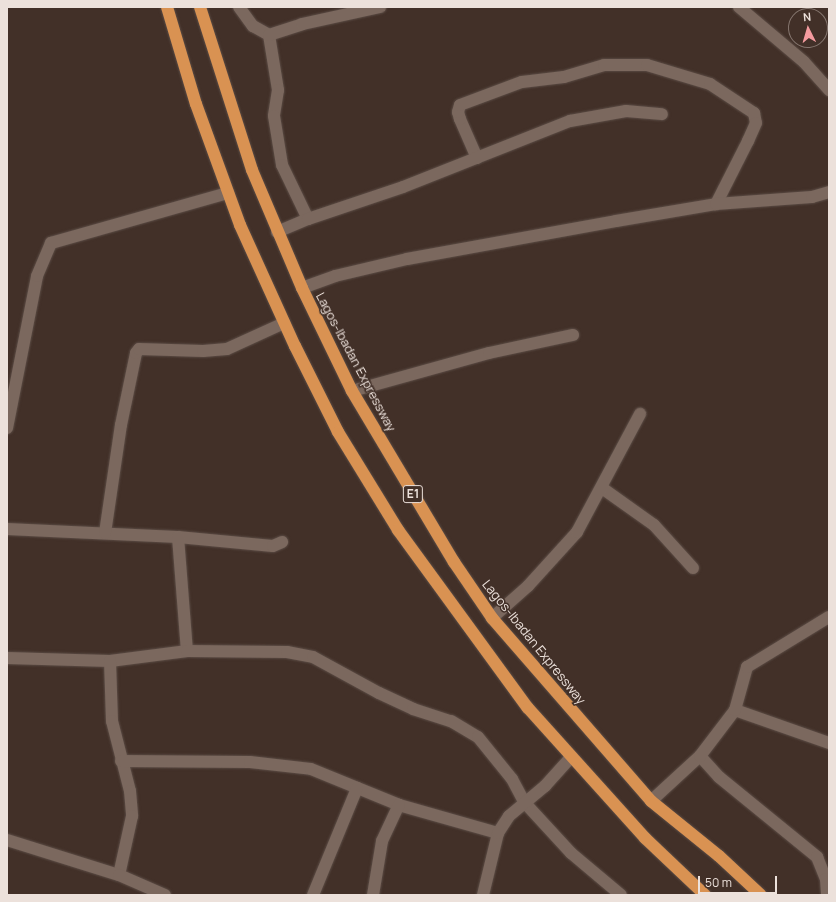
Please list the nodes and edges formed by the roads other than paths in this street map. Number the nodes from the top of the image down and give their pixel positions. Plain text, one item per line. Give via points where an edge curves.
1 (167, 7) edge
2 (200, 7) edge
3 (238, 7) edge
4 (380, 7) edge
5 (738, 7) edge
6 (269, 35) junction
7 (829, 90) edge
8 (662, 114) dead end
9 (477, 158) junction
10 (829, 192) edge
11 (228, 193) junction
12 (716, 204) junction
13 (308, 219) junction
14 (278, 232) junction
15 (302, 288) junction
16 (284, 323) junction
17 (573, 335) dead end
18 (352, 391) junction
19 (640, 414) dead end
20 (7, 428) edge
21 (602, 488) junction
22 (7, 529) edge
23 (105, 533) junction
24 (178, 537) junction
25 (282, 542) dead end
26 (693, 568) dead end
27 (829, 617) edge
28 (492, 618) junction
29 (187, 651) junction
30 (7, 658) edge
31 (110, 661) junction
32 (735, 710) junction
33 (829, 743) edge
34 (571, 756) junction
35 (700, 756) junction
36 (121, 762) junction
37 (357, 788) junction
38 (651, 802) junction
39 (525, 803) junction
40 (399, 805) junction
41 (498, 833) junction
42 (7, 840) edge
43 (119, 875) junction
44 (611, 891) edge
45 (165, 895) edge
46 (314, 895) edge
47 (373, 895) edge
48 (484, 895) edge
49 (621, 895) edge
50 (705, 895) edge
51 (761, 895) edge
52 (827, 895) edge

1 - 11 highway, E1 via 196,104
2 - 14 highway, Lagos-Ibadan Expressway / E1 via 252,170
3 - 6 street via 253,26
4 - 6 street via 302,24
5 - 7 street via 804,62
6 - 13 street via 278,90 274,116 282,165
8 - 9 street via 626,111 586,117
9 - 12 street via 460,119 460,105 522,82 564,77 604,66 647,65 710,84 754,113 756,123
9 - 13 street via 403,187
10 - 12 street via 812,197
11 - 16 highway, E1
11 - 20 street via 51,242 38,276
12 - 15 street via 407,259 335,276
13 - 14 street
14 - 15 highway, Lagos-Ibadan Expressway / E1
15 - 18 highway, Lagos-Ibadan Expressway / E1
16 - 23 street via 227,349 139,349 121,425
16 - 34 highway, E1 via 338,432 398,530 528,708
17 - 18 street via 489,352
18 - 28 highway, Lagos-Ibadan Expressway / E1 via 450,556
19 - 21 street
21 - 26 street via 654,525
21 - 28 street via 577,532 528,586
22 - 23 street
23 - 24 street
24 - 25 street via 273,546
24 - 29 street
27 - 32 street via 748,668
28 - 38 highway, Lagos-Ibadan Expressway / E1
29 - 31 street
29 - 39 street via 287,652 313,657 413,709 451,721 478,737 512,779
30 - 31 street
31 - 36 street via 112,721
32 - 33 street
32 - 35 street
34 - 39 street via 545,786
34 - 50 highway, E1 via 645,838
35 - 38 street
35 - 52 street via 719,777 817,857 826,878
36 - 37 street via 250,762 286,765 311,769
36 - 43 street via 130,791 132,816
37 - 40 street
37 - 46 street
38 - 51 highway, Lagos-Ibadan Expressway / E1 via 719,856
39 - 41 street via 509,816
39 - 44 street
40 - 41 street
40 - 47 street via 382,840
41 - 48 street
42 - 43 street
43 - 45 street
44 - 49 street

